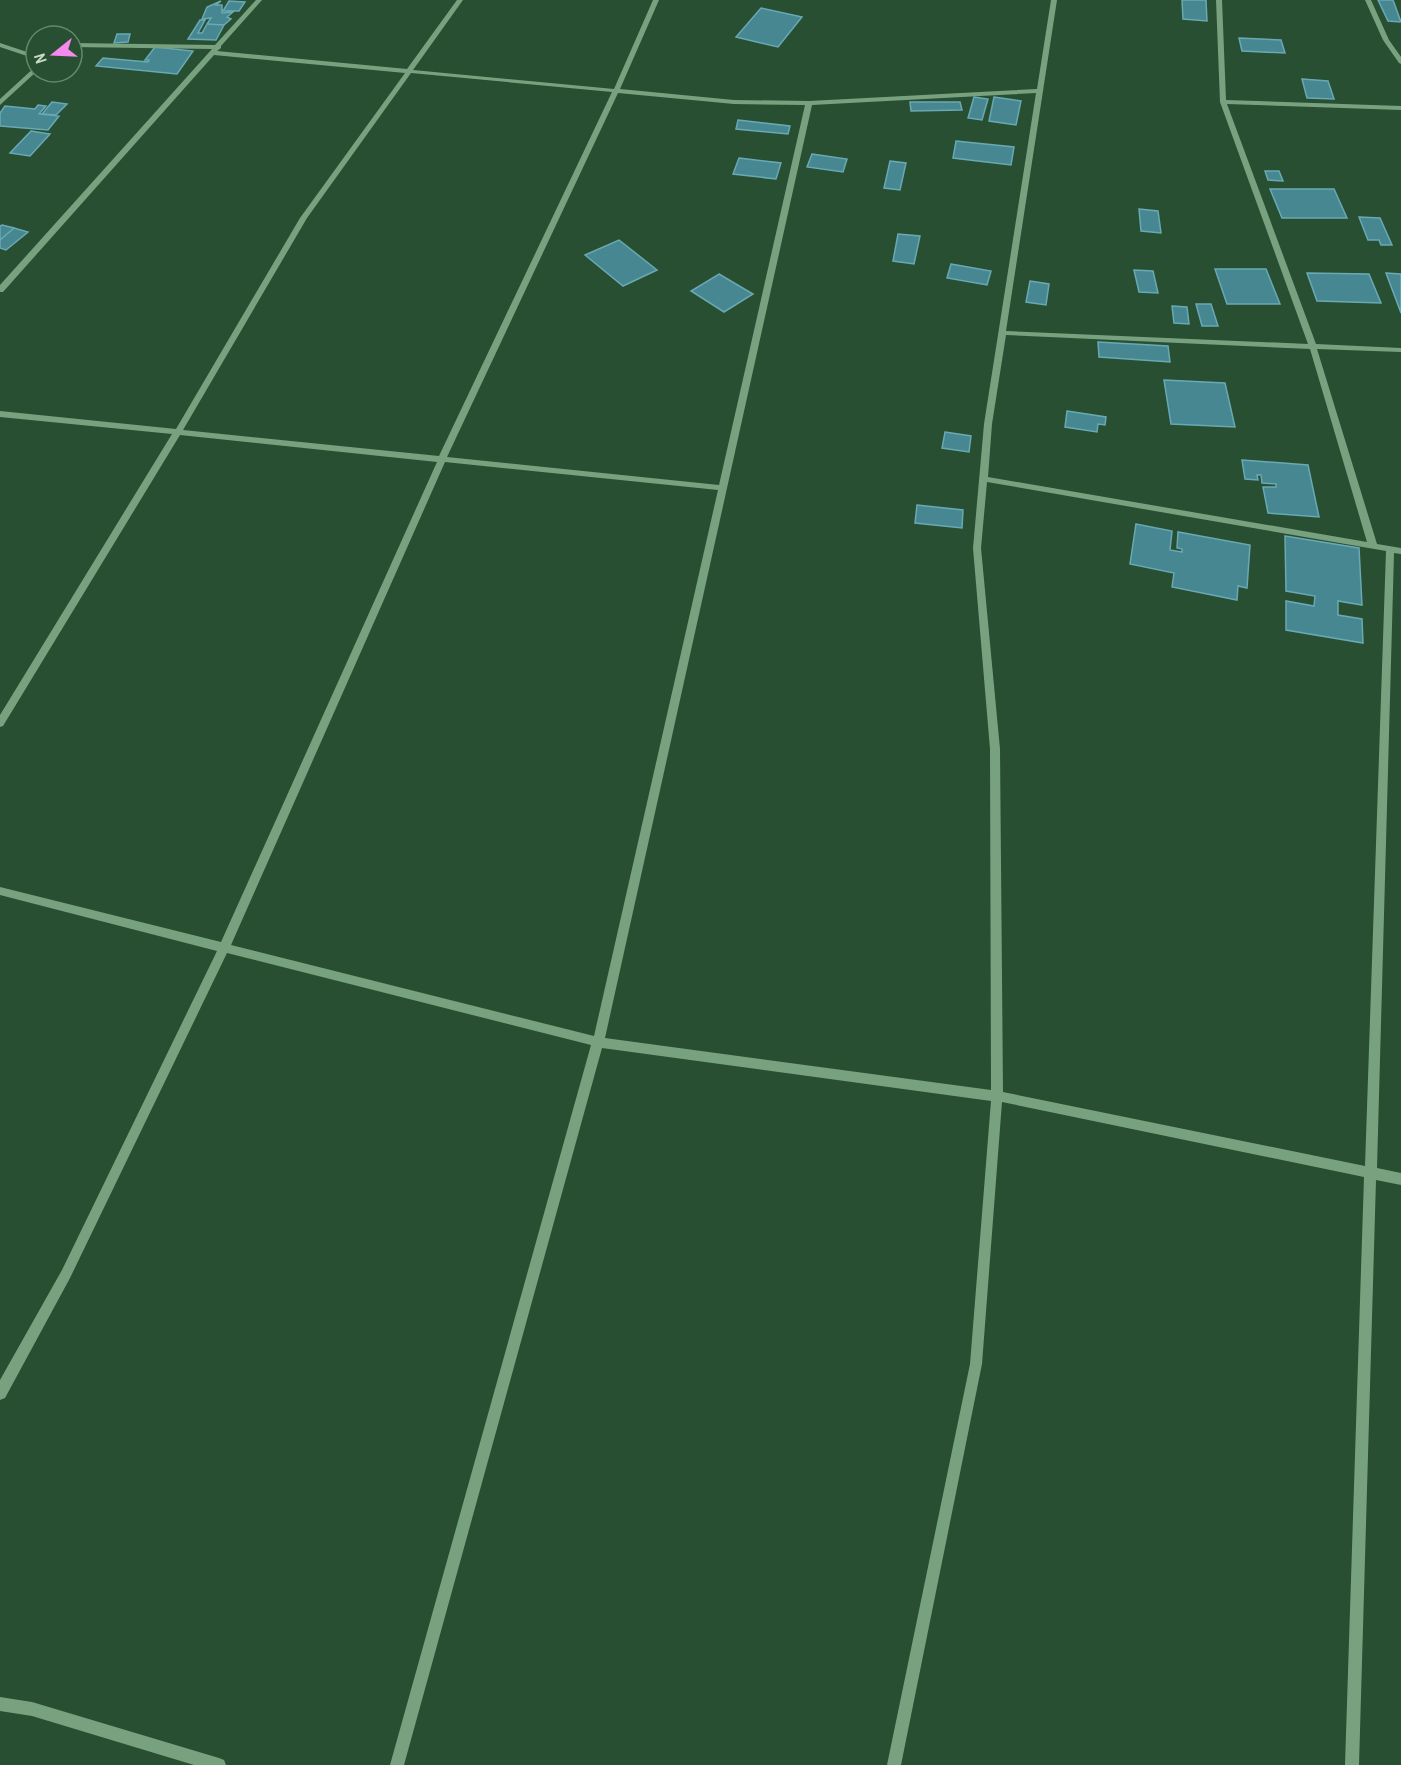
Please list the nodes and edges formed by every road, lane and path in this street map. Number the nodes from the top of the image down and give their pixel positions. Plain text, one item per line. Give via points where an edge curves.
1 (259, 0) edge
2 (460, 0) edge
3 (656, 0) edge
4 (1054, 0) edge
5 (1219, 0) edge
6 (1368, 0) edge
7 (0, 45) edge
8 (84, 45) edge
9 (217, 50) junction
10 (24, 53) edge
11 (1401, 62) edge
12 (409, 71) junction
13 (24, 80) edge
14 (616, 91) junction
15 (1040, 91) junction
16 (1223, 102) junction
17 (0, 103) edge
18 (809, 103) junction
19 (1401, 108) edge
20 (0, 290) edge
21 (1004, 333) junction
22 (1313, 346) junction
23 (1401, 350) edge
24 (0, 414) edge
25 (178, 432) junction
26 (442, 459) junction
27 (984, 479) junction
28 (722, 488) junction
29 (1373, 546) junction
30 (1396, 550) edge
31 (0, 723) edge
32 (0, 891) edge
33 (224, 948) junction
34 (598, 1042) junction
35 (998, 1096) junction
36 (1371, 1171) junction
37 (1401, 1179) edge
38 (0, 1393) edge
39 (0, 1704) edge
40 (219, 1765) edge
41 (397, 1765) edge
42 (894, 1765) edge
43 (1352, 1765) edge

1 - 9 street
2 - 12 street
3 - 14 street
4 - 15 street
5 - 16 street
6 - 11 street
7 - 10 street
8 - 9 street
9 - 12 street
9 - 20 street
12 - 14 street
12 - 25 street via 304,218
13 - 17 street
14 - 18 street via 734,102
14 - 26 street
15 - 18 street
15 - 21 street
16 - 19 street
16 - 22 street
18 - 28 street
21 - 22 street
21 - 27 street via 988,424
22 - 23 street
22 - 29 street
24 - 25 street
25 - 26 street
25 - 31 street
26 - 28 street
26 - 33 street
27 - 29 street
27 - 35 street via 977,548 995,748
28 - 34 street
29 - 30 street
30 - 36 street
32 - 33 street
33 - 34 street
33 - 38 street via 66,1274
34 - 35 street
34 - 41 street
35 - 36 street
35 - 42 street via 976,1364
36 - 37 street
36 - 43 street
39 - 40 street via 32,1709

